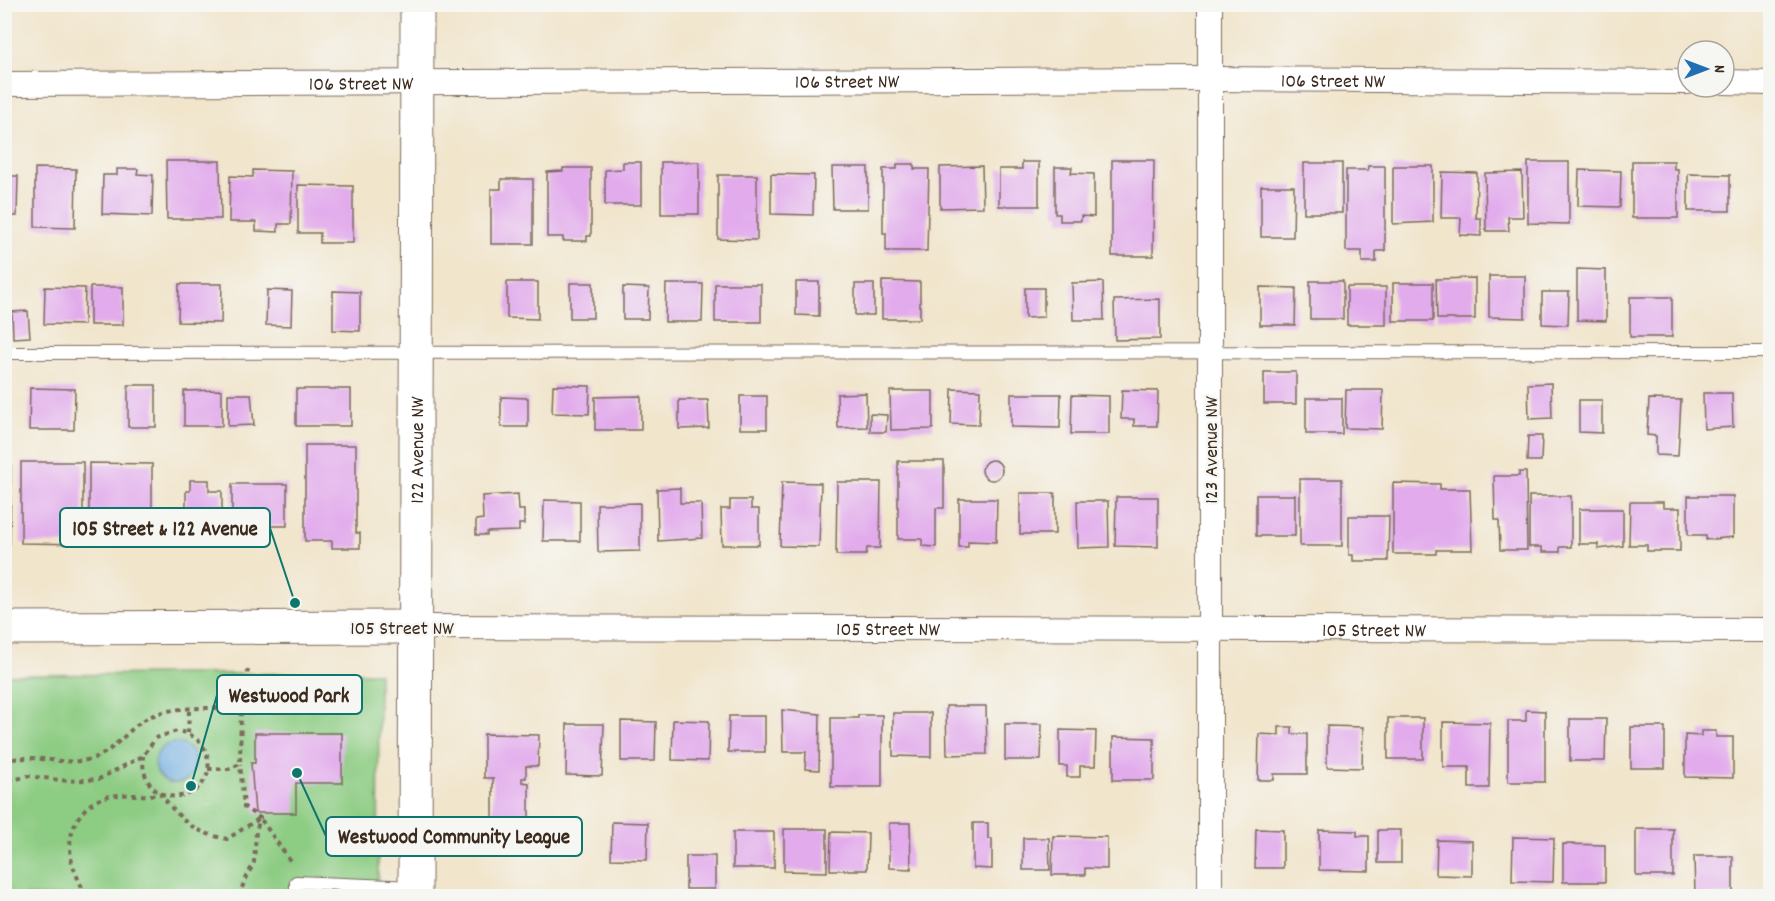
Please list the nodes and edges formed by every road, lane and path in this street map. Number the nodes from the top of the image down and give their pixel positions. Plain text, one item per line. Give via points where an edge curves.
1 (417, 4) edge
2 (1210, 4) edge
3 (1210, 79) junction
4 (1676, 82) edge
5 (1736, 82) edge
6 (417, 83) junction
7 (1770, 83) edge
8 (4, 84) edge
9 (1770, 352) edge
10 (4, 353) edge
11 (416, 353) junction
12 (1210, 353) junction
13 (414, 627) junction
14 (4, 628) edge
15 (1210, 629) junction
16 (1770, 630) edge
17 (248, 670) dead end
18 (241, 708) junction
19 (189, 711) junction
20 (188, 733) junction
21 (143, 756) junction
22 (4, 761) edge
23 (240, 764) junction
24 (208, 769) junction
25 (9, 781) dead end
26 (161, 794) junction
27 (260, 819) junction
28 (306, 882) junction
29 (415, 892) edge
30 (85, 897) edge
31 (238, 897) edge
32 (296, 897) edge
33 (1210, 897) edge

1 - 6 street, 122 Avenue NW
2 - 3 street, 123 Avenue NW
3 - 4 street, 106 Street NW
3 - 6 street, 106 Street NW
3 - 12 street, 123 Avenue NW
5 - 7 street
6 - 8 street, 106 Street NW
6 - 11 street, 122 Avenue NW
9 - 12 lane
10 - 11 lane
11 - 12 lane
11 - 13 street, 122 Avenue NW
12 - 15 street, 123 Avenue NW
13 - 14 street, 105 Street NW
13 - 15 street, 105 Street NW
13 - 29 street, 122 Avenue NW
15 - 16 street, 105 Street NW
15 - 33 street, 123 Avenue NW
17 - 18 path
18 - 19 path
18 - 23 path
19 - 20 path
19 - 22 path via 153,715 94,759 69,762 31,756
20 - 21 path via 166,732 147,746
20 - 24 path via 204,748
21 - 25 path via 99,779 69,781 28,776
21 - 26 path via 142,769 147,780
23 - 24 path via 228,769
23 - 27 path via 244,807
24 - 26 path via 198,788 189,794
26 - 27 path via 174,812 201,833 226,839
26 - 30 path via 141,798 111,796 88,804 70,840 70,856
27 - 28 path
27 - 31 path via 254,862
28 - 29 lane
28 - 32 lane via 296,882

